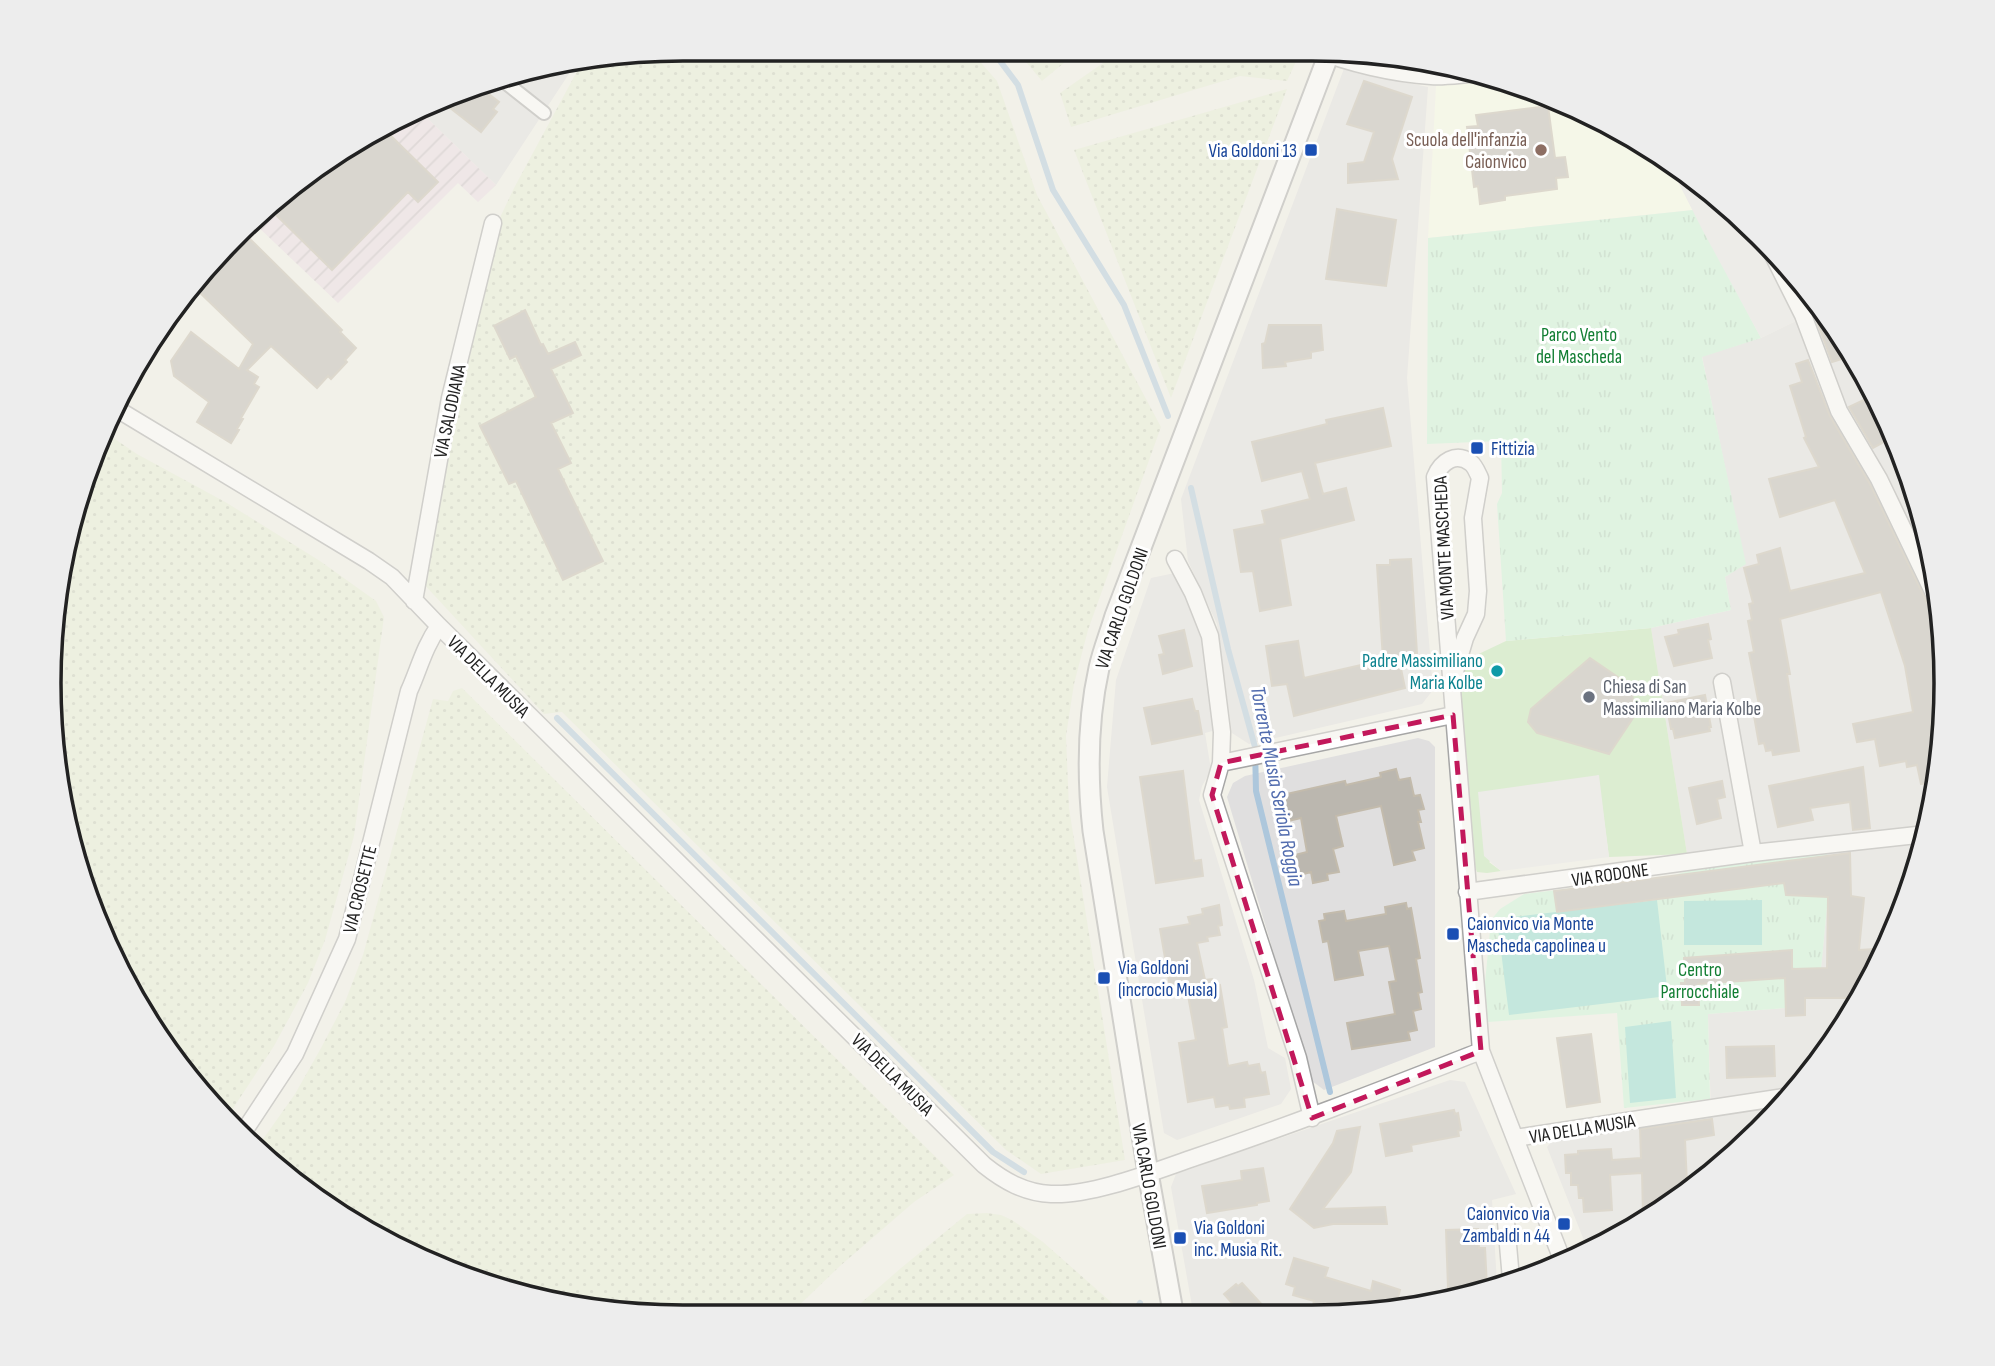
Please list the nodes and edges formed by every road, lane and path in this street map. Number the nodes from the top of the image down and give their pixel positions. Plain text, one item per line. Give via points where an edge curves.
1 (1321, 61) edge
2 (1371, 65) edge
3 (1446, 76) edge
4 (509, 86) edge
5 (544, 113) dead end
6 (493, 223) dead end
7 (1785, 281) edge
8 (123, 413) edge
9 (1175, 559) dead end
10 (1923, 572) edge
11 (414, 601) junction
12 (439, 626) junction
13 (1721, 682) dead end
14 (1451, 685) junction
15 (1453, 715) junction
16 (1221, 763) junction
17 (1915, 835) edge
18 (1753, 853) junction
19 (1467, 892) junction
20 (1481, 1051) junction
21 (1774, 1098) edge
22 (1312, 1118) junction
23 (247, 1127) edge
24 (1515, 1138) junction
25 (1148, 1173) junction
26 (1506, 1222) dead end
27 (1559, 1253) edge
28 (1510, 1272) edge
29 (1172, 1305) edge

1 - 25 street, VIA CARLO GOLDONI via 1115,616 1091,712 1088,786 1093,831
2 - 3 street
4 - 5 street
6 - 11 street, VIA SALODIANA via 450,398
7 - 10 street via 1839,411 1879,479
8 - 11 street, VIA DELLA MUSIA via 369,561
9 - 16 street via 1209,636 1222,732
11 - 12 street, VIA DELLA MUSIA
12 - 23 street, VIA CROSETTE via 423,652 409,691 347,939 295,1054
12 - 25 street, VIA DELLA MUSIA via 1005,1181 1050,1194 1087,1190
13 - 18 street
14 - 14 street, VIA MONTE MASCHEDA via 1478,591 1472,518 1480,478 1472,464 1460,459 1439,466 1435,477
14 - 15 street, VIA MONTE MASCHEDA
15 - 16 street
15 - 19 street, VIA MONTE MASCHEDA
16 - 22 street via 1212,795 1298,1058
17 - 18 street, VIA RODONE
18 - 19 street, VIA RODONE
19 - 20 street, VIA MONTE MASCHEDA
20 - 22 street, VIA DELLA MUSIA
20 - 24 street, VIA DELLA MUSIA
21 - 24 street, VIA DELLA MUSIA
22 - 25 street, VIA DELLA MUSIA
24 - 27 street
25 - 29 street, VIA CARLO GOLDONI
26 - 28 street

